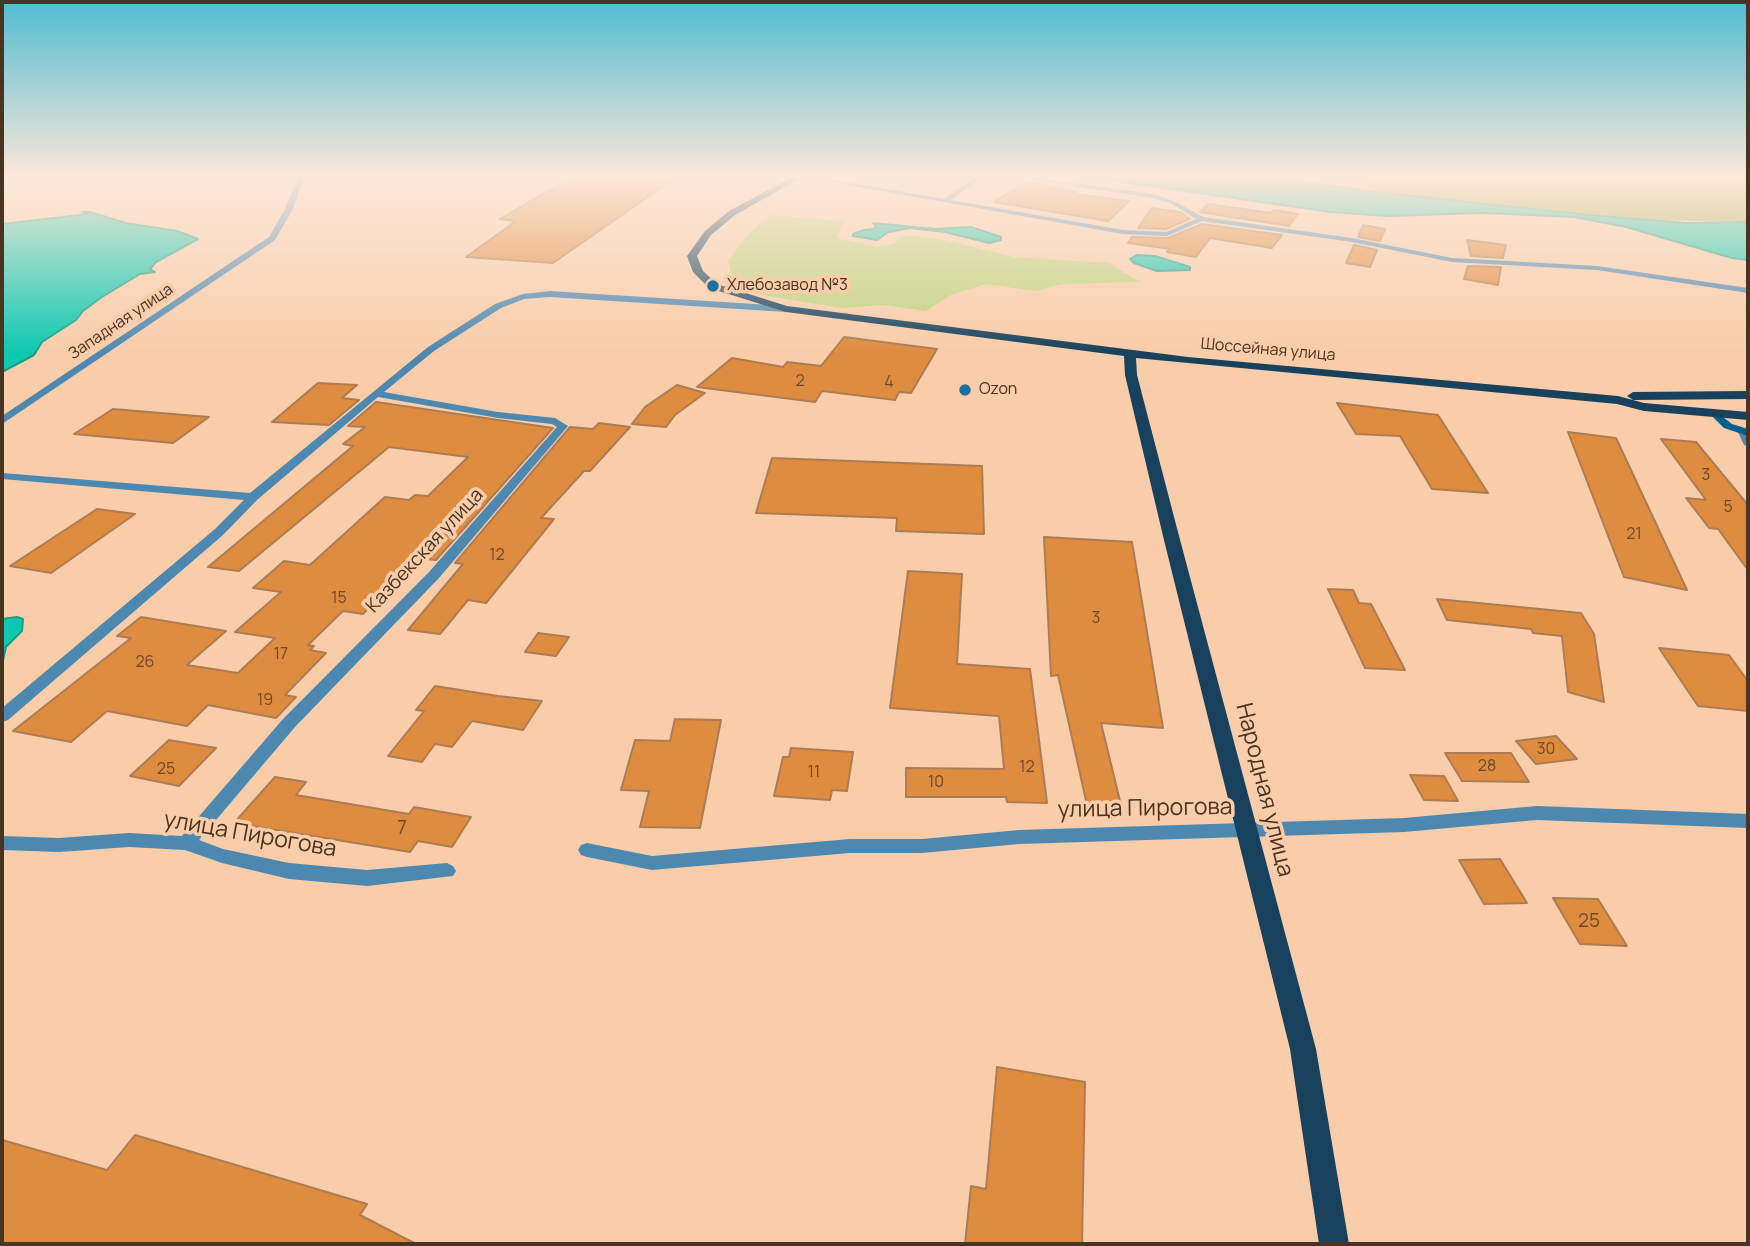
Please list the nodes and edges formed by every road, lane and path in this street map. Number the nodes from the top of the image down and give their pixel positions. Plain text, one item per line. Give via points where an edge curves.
1 (273, 236) edge
2 (706, 236) edge
3 (1324, 236) edge
4 (1748, 291) edge
5 (786, 309) junction
6 (1130, 353) junction
7 (376, 394) junction
8 (1748, 395) edge
9 (1618, 400) junction
10 (1715, 414) junction
11 (1748, 416) edge
12 (2, 421) edge
13 (1747, 436) edge
14 (2, 476) edge
15 (253, 497) junction
16 (2, 716) edge
17 (1748, 821) edge
18 (1248, 831) junction
19 (2, 843) edge
20 (186, 843) junction
21 (587, 850) dead end
22 (447, 871) dead end
23 (1334, 1244) edge

1 - 12 street, Западная улица
2 - 5 main road, Шоссейная улица via 692,256 698,272 713,286
3 - 4 street via 1452,260 1597,268
5 - 6 main road, Шоссейная улица
5 - 7 street via 576,295 523,298 475,318
6 - 9 main road, Шоссейная улица
6 - 18 main road, Народная улица via 1131,375
7 - 15 street
7 - 20 street, Казбекская улица via 555,421 563,426 434,575 289,723
8 - 9 main road
9 - 10 main road, Шоссейная улица
10 - 11 main road, Шоссейная улица
10 - 13 street
14 - 15 street
15 - 16 street via 219,532
17 - 18 street, улица Пирогова via 1537,813 1404,825
18 - 21 street, улица Пирогова via 1019,836 652,863
18 - 23 main road, Народная улица via 1303,1049
19 - 20 street, улица Пирогова
20 - 22 street, улица Пирогова via 289,871 367,878

